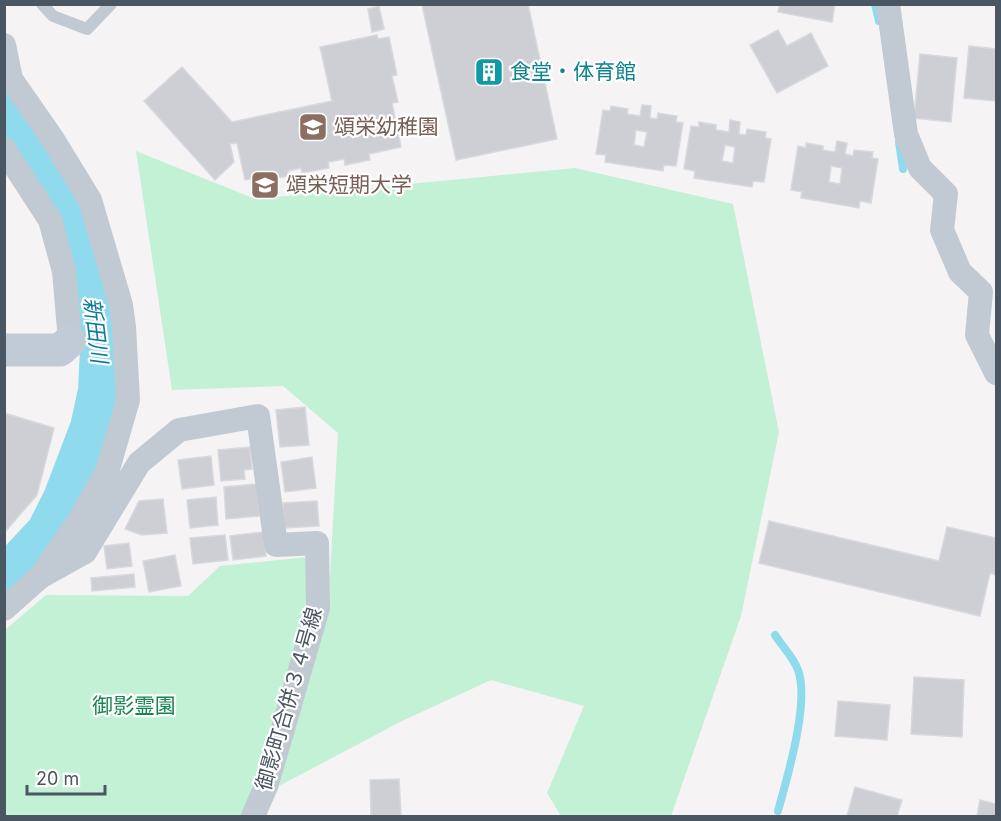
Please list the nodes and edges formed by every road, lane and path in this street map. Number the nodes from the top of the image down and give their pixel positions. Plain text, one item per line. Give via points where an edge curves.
1 (42, 4) edge
2 (111, 4) edge
3 (888, 4) edge
4 (4, 45) edge
5 (4, 149) edge
6 (70, 341) joint
7 (4, 350) edge
8 (996, 373) edge
9 (40, 577) junction
10 (4, 609) edge
11 (254, 816) edge

1 - 2 lane via 53,16 87,29
3 - 8 street via 906,134 920,168 946,194 942,230 960,272 981,292 977,335
4 - 9 street via 11,79 90,200 124,327 128,400 108,469 81,518
5 - 6 street via 50,220 64,272
6 - 7 street via 60,350
9 - 10 street
9 - 11 street, 御影町合併３４号線 via 85,552 139,463 179,430 258,416 276,545 317,543 318,608 267,784

